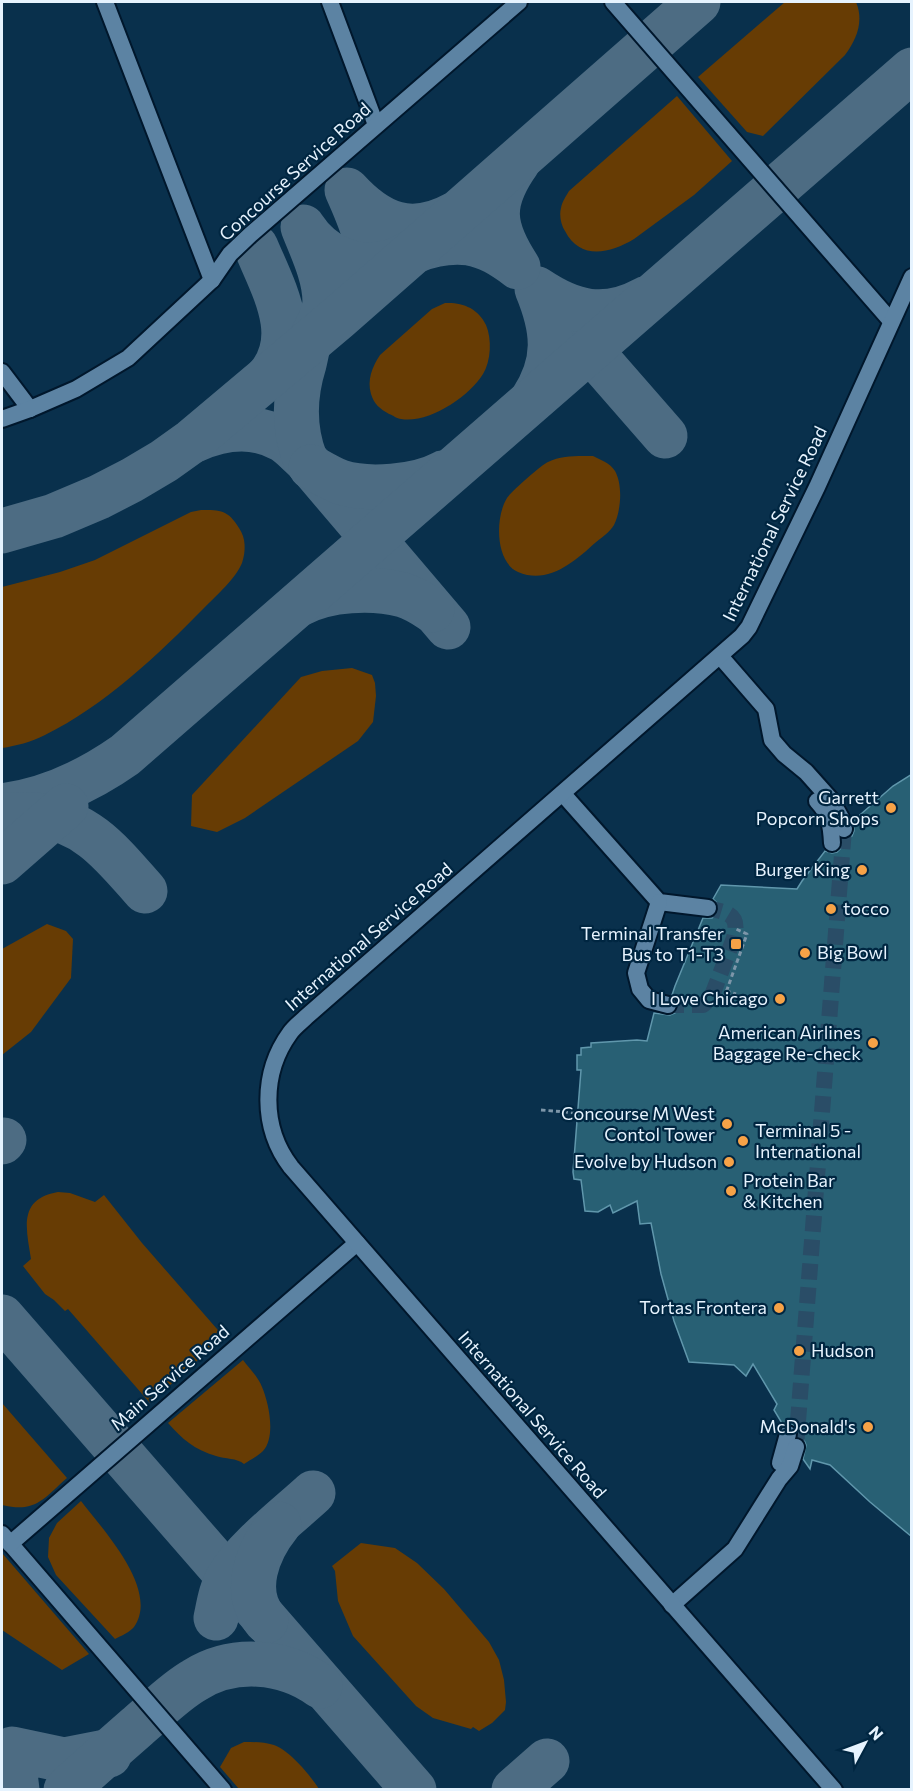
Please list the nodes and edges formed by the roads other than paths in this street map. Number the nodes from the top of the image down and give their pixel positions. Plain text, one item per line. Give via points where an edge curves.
1 (105, 2) edge
2 (330, 2) edge
3 (519, 2) edge
4 (613, 2) edge
5 (376, 125) junction
6 (912, 277) edge
7 (212, 280) junction
8 (891, 321) junction
9 (2, 372) edge
10 (30, 409) junction
11 (2, 419) edge
12 (720, 656) junction
13 (784, 754) junction
14 (563, 794) junction
15 (844, 830) tunnel mouth
16 (832, 843) tunnel mouth
17 (659, 902) junction
18 (708, 908) tunnel mouth
19 (668, 1005) tunnel mouth
20 (357, 1243) junction
21 (792, 1441) tunnel mouth
22 (6, 1539) edge
23 (672, 1605) junction
24 (224, 1790) edge
25 (834, 1790) edge

1 - 7 lane
2 - 5 lane
3 - 5 lane, Concourse Service Road
4 - 8 lane
5 - 7 lane, Concourse Service Road via 250,235 230,254
6 - 8 lane, International Service Road
7 - 10 lane, Concourse Service Road via 128,358 76,389
8 - 12 lane, International Service Road via 749,627
9 - 10 lane
10 - 11 lane, Concourse Service Road
12 - 13 lane via 766,709 772,740
12 - 14 lane, International Service Road
13 - 15 lane via 831,800
13 - 16 lane via 798,779 827,813
14 - 17 lane
14 - 20 lane, International Service Road via 306,1017 290,1032 274,1063 267,1096 274,1138 282,1156
17 - 18 lane
17 - 19 lane via 636,973 639,988 649,1000
20 - 22 lane, Main Service Road
20 - 23 lane, International Service Road
21 - 23 lane via 780,1463 780,1479 735,1550
22 - 24 lane, Main Service Road
23 - 25 lane, International Service Road

